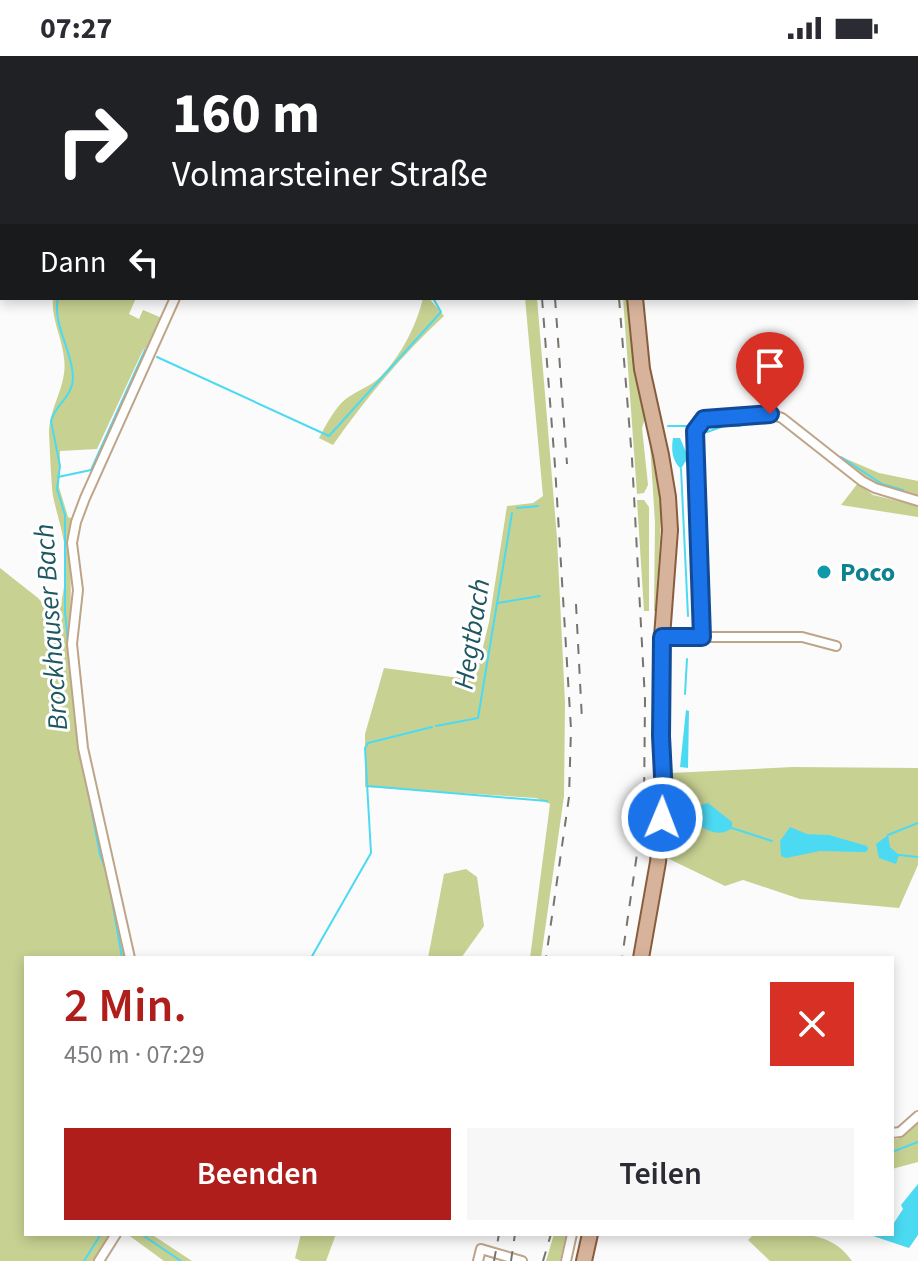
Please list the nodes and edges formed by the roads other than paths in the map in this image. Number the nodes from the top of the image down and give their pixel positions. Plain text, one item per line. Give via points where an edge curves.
1 (174, 300) edge
2 (635, 300) edge
3 (918, 501) edge
4 (662, 637) junction
5 (702, 637) junction
6 (836, 646) dead end
7 (130, 956) edge
8 (641, 956) edge
9 (918, 1116) edge
10 (894, 1133) edge
11 (115, 1236) edge
12 (572, 1236) edge
13 (590, 1236) edge
14 (99, 1261) edge
15 (478, 1261) edge
16 (522, 1261) edge
17 (566, 1261) edge
18 (584, 1261) edge

1 - 7 street via 85,498 72,543 78,590 72,644 83,748
2 - 4 main road via 642,369 668,497
3 - 5 street via 875,488 770,414 704,419 697,428
4 - 5 street
4 - 8 main road via 664,796
5 - 6 street via 802,637
9 - 10 street
11 - 14 street
12 - 17 street
13 - 18 main road
15 - 16 street via 481,1249

